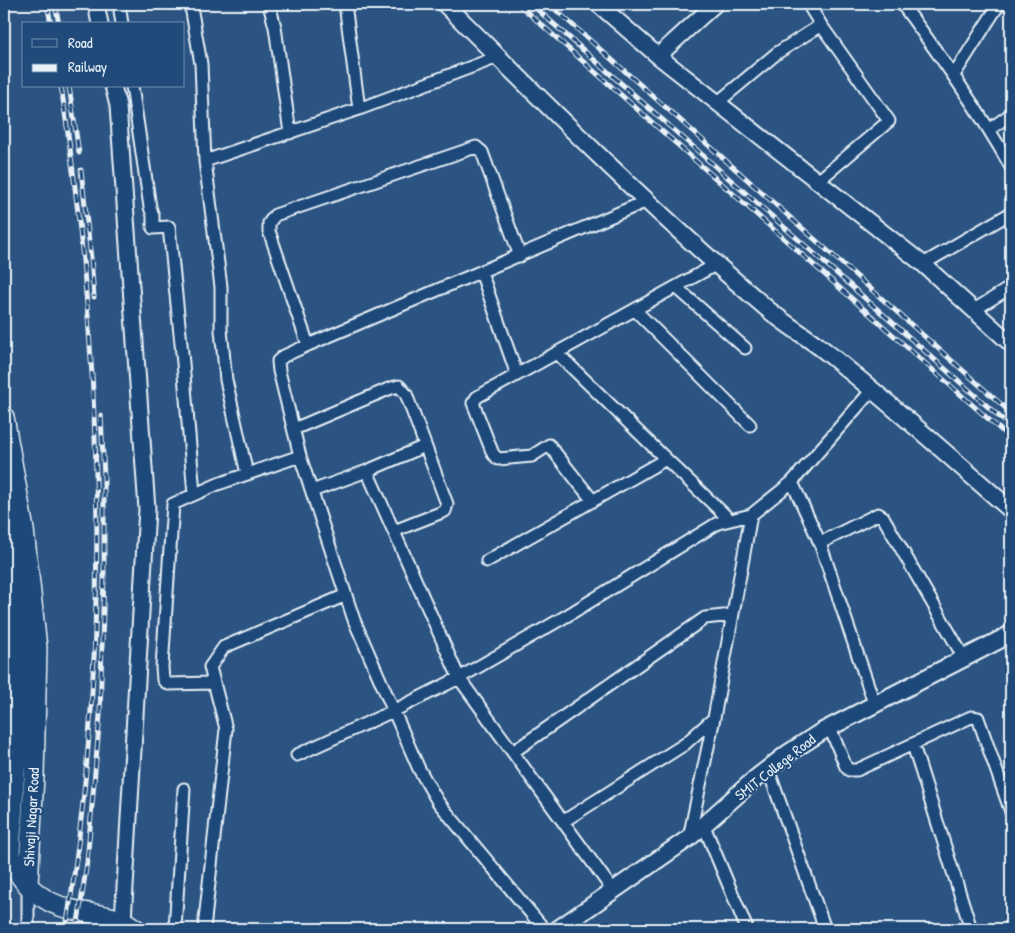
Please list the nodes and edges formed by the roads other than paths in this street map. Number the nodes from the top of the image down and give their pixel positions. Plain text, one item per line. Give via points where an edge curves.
1 (96, 4) edge
2 (119, 4) edge
3 (189, 4) edge
4 (269, 4) edge
5 (345, 4) edge
6 (445, 4) edge
7 (598, 4) edge
8 (715, 4) edge
9 (808, 4) edge
10 (902, 4) edge
11 (999, 4) edge
12 (100, 22) edge
13 (122, 22) edge
14 (821, 25) junction
15 (658, 56) junction
16 (498, 57) junction
17 (954, 75) junction
18 (114, 88) edge
19 (132, 88) edge
20 (717, 103) junction
21 (359, 109) junction
22 (1011, 114) edge
23 (990, 129) junction
24 (290, 133) junction
25 (205, 161) junction
26 (1011, 167) edge
27 (818, 182) junction
28 (647, 202) junction
29 (1011, 212) edge
30 (520, 256) junction
31 (717, 264) junction
32 (924, 264) junction
33 (481, 272) junction
34 (676, 287) junction
35 (1011, 287) edge
36 (635, 310) junction
37 (974, 310) junction
38 (1011, 344) edge
39 (308, 346) junction
40 (745, 348) dead end
41 (557, 353) junction
42 (517, 375) junction
43 (872, 390) junction
44 (4, 418) edge
45 (750, 425) dead end
46 (294, 429) junction
47 (425, 446) junction
48 (300, 456) junction
49 (666, 459) junction
50 (367, 471) junction
51 (247, 474) junction
52 (792, 482) junction
53 (312, 491) junction
54 (194, 494) junction
55 (4, 497) edge
56 (593, 501) junction
57 (1011, 510) edge
58 (751, 515) junction
59 (730, 520) junction
60 (394, 531) junction
61 (12, 533) edge
62 (820, 542) junction
63 (487, 561) dead end
64 (346, 595) junction
65 (732, 615) junction
66 (1011, 634) edge
67 (964, 658) junction
68 (459, 678) junction
69 (213, 683) junction
70 (875, 706) junction
71 (393, 711) junction
72 (714, 718) junction
73 (830, 728) junction
74 (913, 745) junction
75 (513, 752) junction
76 (297, 755) dead end
77 (768, 769) junction
78 (184, 789) dead end
79 (1011, 812) edge
80 (564, 821) junction
81 (704, 826) junction
82 (689, 838) junction
83 (28, 885) junction
84 (614, 892) junction
85 (130, 925) edge
86 (28, 929) edge
87 (175, 929) edge
88 (204, 929) edge
89 (544, 929) edge
90 (558, 929) edge
91 (747, 929) edge
92 (825, 929) edge
93 (971, 929) edge

1 - 12 street
2 - 13 street
3 - 25 street via 201,64
4 - 24 street
5 - 21 street
6 - 16 main road
7 - 15 street
8 - 15 street
9 - 14 street
10 - 17 street
11 - 17 street
14 - 20 street via 777,53
14 - 27 street via 889,121
15 - 20 street
16 - 21 street
16 - 28 main road
17 - 23 street
18 - 85 street via 118,106 147,509
19 - 54 street via 153,228 169,227
20 - 27 street
21 - 24 street
22 - 23 street
23 - 26 street
24 - 25 street
25 - 51 street via 221,287 226,380
27 - 32 street
28 - 30 street
28 - 31 main road
29 - 32 street
30 - 33 street
30 - 39 street via 482,152 476,147 276,216 269,223 269,231
31 - 34 street
31 - 43 main road via 766,308
32 - 37 street
33 - 39 street
33 - 42 street
34 - 36 street
34 - 40 street
35 - 37 street
36 - 41 street
36 - 45 street
37 - 38 street
39 - 46 street via 278,361
41 - 42 street
41 - 49 street
42 - 56 street via 473,402 493,454 498,459 532,456 549,445
43 - 52 street
43 - 57 main road
44 - 61 main road, Shivaji Nagar Road
46 - 47 street via 399,386 406,394
46 - 48 street
47 - 50 street
47 - 60 street via 447,508
48 - 51 street
48 - 53 street
49 - 56 street
49 - 59 street
50 - 53 street
50 - 60 street
51 - 54 street
52 - 58 street
52 - 62 street
53 - 64 street
54 - 69 street via 173,504 162,674 168,684
55 - 61 main road, Shivaji Nagar Road
56 - 63 street
58 - 59 street
58 - 65 street
59 - 68 street via 718,523
60 - 68 street
61 - 83 main road, Shivaji Nagar Road via 37,648
62 - 67 street via 878,514 883,517
62 - 70 street
64 - 69 street via 224,647 210,667
64 - 71 street
65 - 72 street
65 - 75 street via 705,618
66 - 67 main road, SMIT College Road
67 - 70 main road, SMIT College Road
68 - 71 street
68 - 75 street
69 - 88 street via 226,729
70 - 73 main road, SMIT College Road
71 - 76 street
71 - 89 street via 438,802
72 - 80 street via 685,744
72 - 82 street
73 - 74 street via 849,770 857,770
73 - 77 main road, SMIT College Road
74 - 79 street via 971,717 978,718
74 - 93 street
75 - 80 street
77 - 81 main road, SMIT College Road
77 - 92 street
78 - 87 street
80 - 84 street
81 - 82 main road, SMIT College Road
81 - 91 street
82 - 84 main road, SMIT College Road
83 - 85 main road via 48,901
83 - 86 street
84 - 90 main road, SMIT College Road

